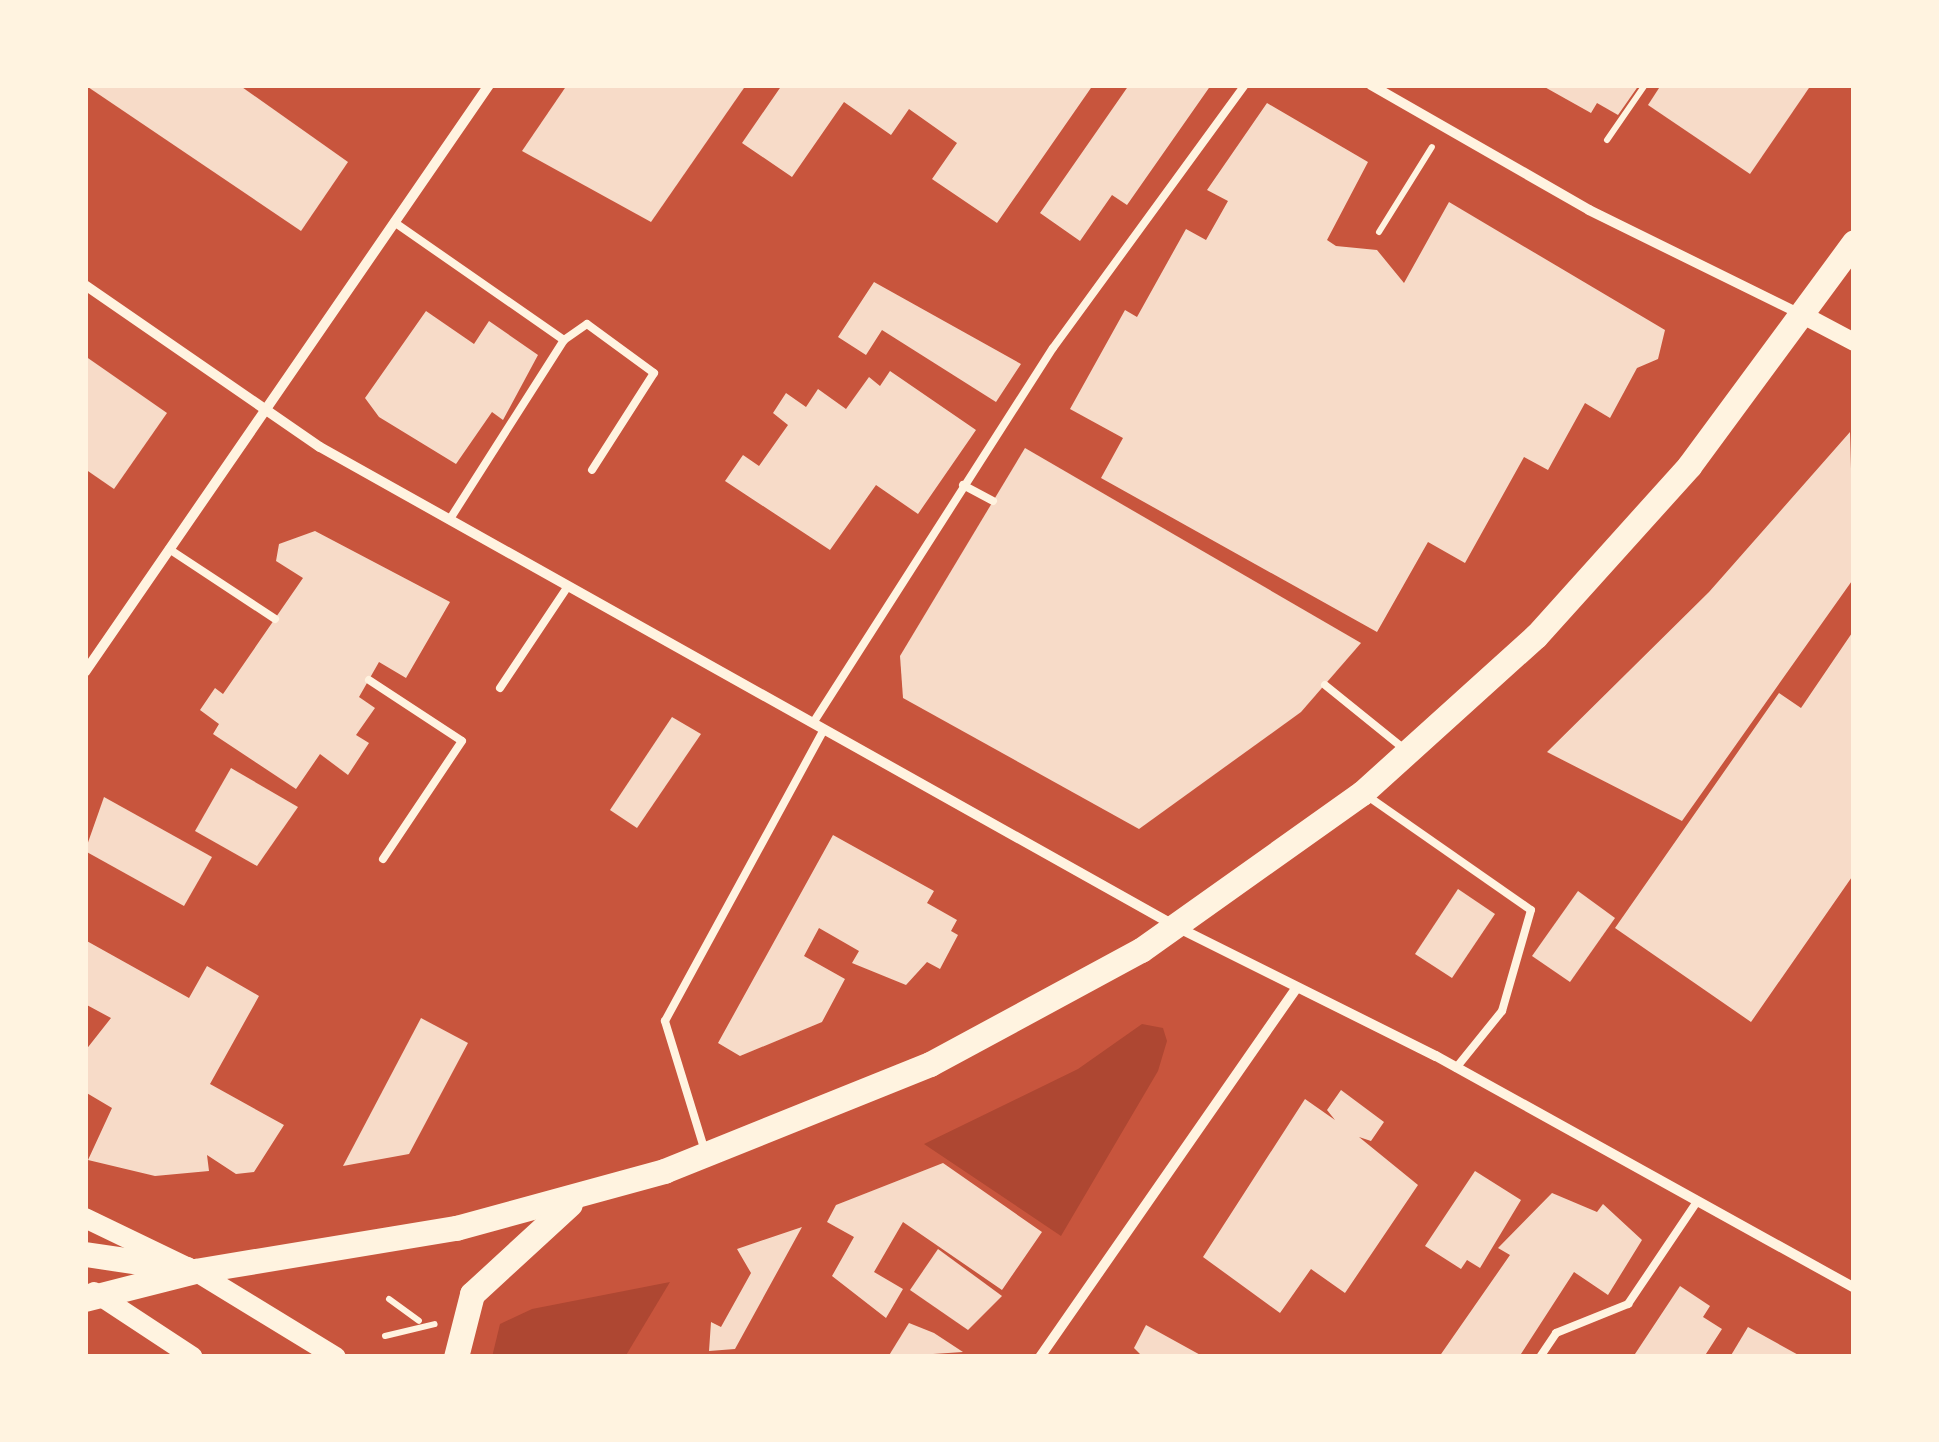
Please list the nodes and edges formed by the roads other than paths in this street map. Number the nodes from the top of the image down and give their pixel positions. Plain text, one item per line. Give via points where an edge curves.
1 (490, 85) edge
2 (1245, 85) edge
3 (1371, 85) edge
4 (394, 222) junction
5 (1854, 242) edge
6 (85, 285) edge
7 (1803, 315) junction
8 (564, 340) junction
9 (1854, 342) edge
10 (265, 410) junction
11 (592, 470) dead end
12 (963, 485) junction
13 (993, 501) dead end
14 (450, 519) junction
15 (168, 549) junction
16 (568, 586) junction
17 (274, 618) dead end
18 (85, 672) edge
19 (369, 680) dead end
20 (1325, 685) dead end
21 (500, 688) dead end
22 (818, 726) junction
23 (1410, 753) junction
24 (1362, 792) junction
25 (383, 859) dead end
26 (1177, 927) junction
27 (1296, 988) junction
28 (1456, 1068) junction
29 (706, 1157) junction
30 (578, 1197) junction
31 (1696, 1203) junction
32 (85, 1218) edge
33 (85, 1254) edge
34 (196, 1271) junction
35 (1854, 1288) edge
36 (91, 1295) edge
37 (193, 1357) edge
38 (336, 1357) edge
39 (456, 1357) edge
40 (1040, 1357) edge
41 (1540, 1357) edge

1 - 4 street
2 - 12 lane
3 - 7 street via 1443,129
4 - 8 lane
4 - 10 street
5 - 7 main road
6 - 10 street
7 - 9 street
7 - 23 main road via 1620,548
8 - 11 lane via 588,324 654,372
8 - 14 lane
10 - 14 street
10 - 15 street
12 - 13 lane
12 - 22 lane
14 - 16 street
15 - 17 lane
15 - 18 street
16 - 21 lane
16 - 22 street
19 - 25 lane via 462,741
20 - 23 lane
22 - 26 street
22 - 29 lane via 665,1021
23 - 24 main road
24 - 26 main road
24 - 28 lane via 1532,910 1502,1012
26 - 27 street
26 - 29 main road via 930,1064
27 - 28 street
27 - 40 street
28 - 31 street
29 - 30 main road
30 - 34 main road via 442,1231
30 - 39 main road via 472,1294
31 - 35 street
31 - 41 lane via 1628,1304 1556,1333
32 - 34 main road
33 - 34 main road
34 - 36 main road
34 - 38 main road
36 - 37 main road

